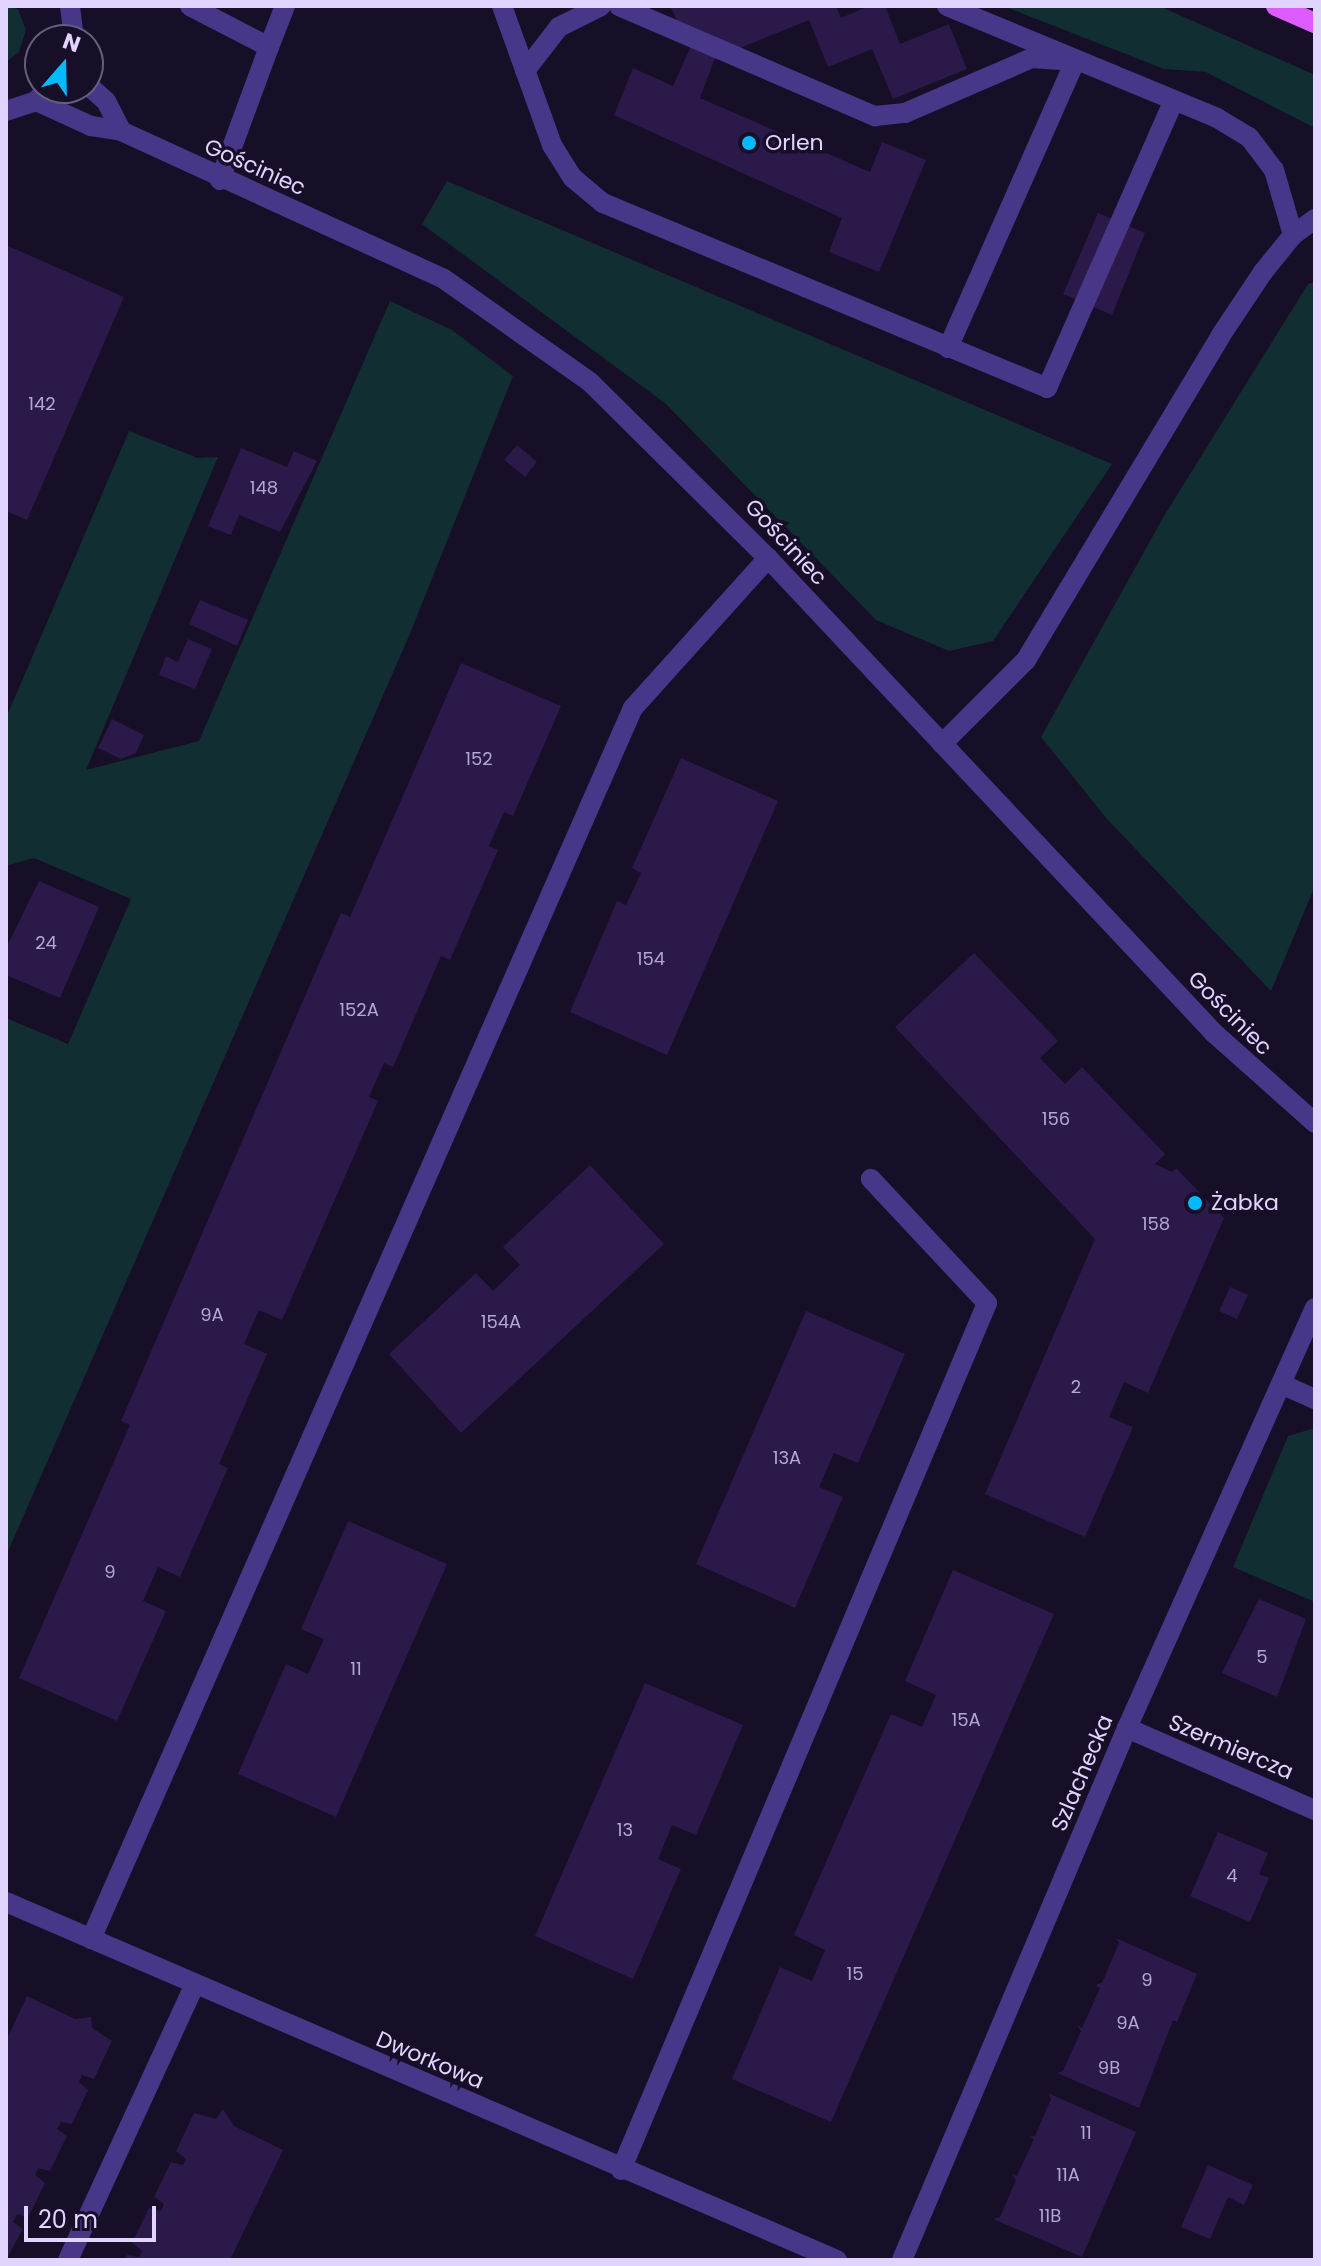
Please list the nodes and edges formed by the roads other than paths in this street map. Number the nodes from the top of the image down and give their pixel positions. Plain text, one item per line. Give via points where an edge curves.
1 (190, 6) edge
2 (285, 6) edge
3 (502, 6) edge
4 (601, 6) edge
5 (619, 6) edge
6 (947, 6) edge
7 (1276, 6) edge
8 (1315, 23) edge
9 (269, 47) junction
10 (1075, 61) junction
11 (525, 71) junction
12 (104, 99) edge
13 (1173, 102) junction
14 (57, 104) edge
15 (121, 131) junction
16 (220, 180) junction
17 (1315, 219) edge
18 (1293, 235) junction
19 (948, 348) junction
20 (768, 558) junction
21 (942, 744) junction
22 (1315, 1123) edge
23 (871, 1179) dead end
24 (1315, 1308) edge
25 (1281, 1384) junction
26 (1315, 1399) edge
27 (1127, 1728) junction
28 (1315, 1810) edge
29 (6, 1902) edge
30 (91, 1939) junction
31 (195, 1984) junction
32 (621, 2170) junction
33 (68, 2260) edge
34 (837, 2260) edge
35 (902, 2260) edge

1 - 9 street
2 - 9 street
3 - 11 street
4 - 11 street via 559,27
5 - 10 street via 875,116 905,113 1032,58
6 - 10 street
7 - 8 main road
9 - 16 street
10 - 13 street
10 - 19 street
11 - 19 street via 552,145 573,178 603,203
12 - 15 street
13 - 18 street via 1249,137 1274,170
13 - 19 street via 1047,388
14 - 15 street, Gościniec via 91,126
15 - 16 street, Gościniec
16 - 20 street, Gościniec via 444,279 532,337 650,435
17 - 18 street
18 - 21 street via 1221,335 1026,660
20 - 21 street, Gościniec
20 - 30 street via 633,708
21 - 22 street, Gościniec via 1214,1033
23 - 32 street via 987,1303
24 - 25 street, Szlachecka
25 - 26 street
25 - 27 street, Szlachecka
27 - 28 street, Szermiercza
27 - 35 street, Szlachecka
29 - 30 street, Dworkowa
30 - 31 street, Dworkowa
31 - 32 street, Dworkowa
31 - 33 street
32 - 34 street, Dworkowa

